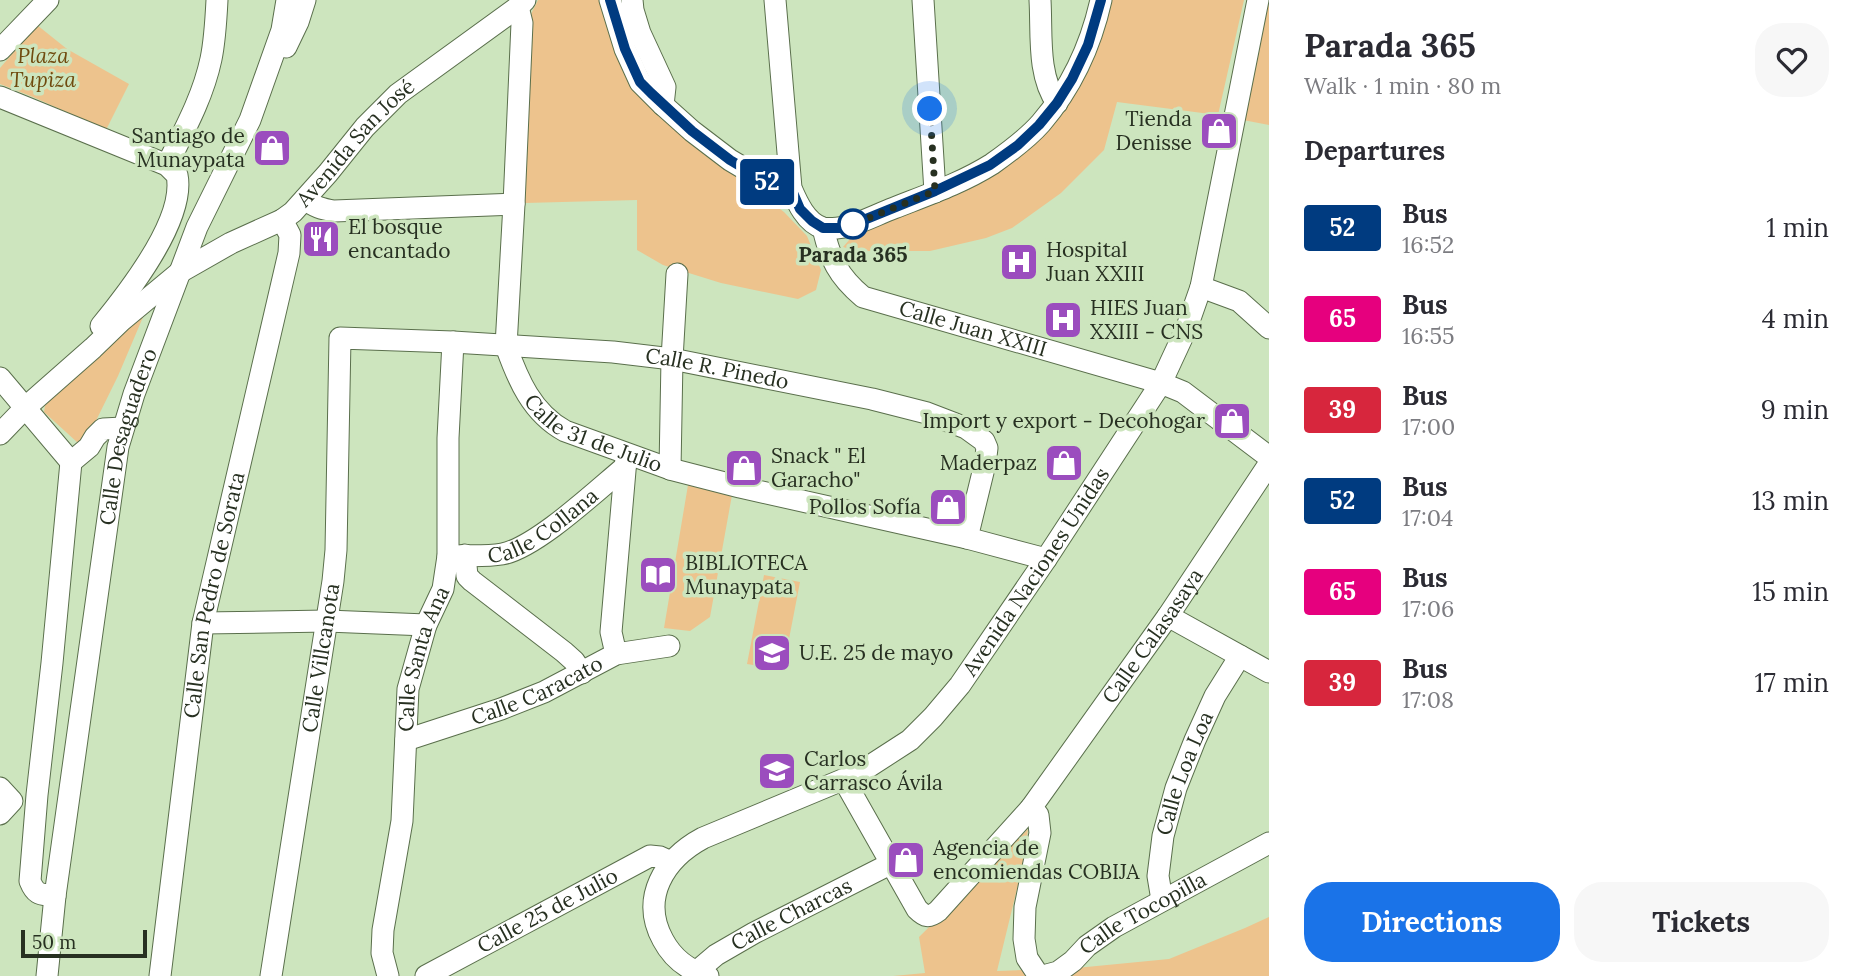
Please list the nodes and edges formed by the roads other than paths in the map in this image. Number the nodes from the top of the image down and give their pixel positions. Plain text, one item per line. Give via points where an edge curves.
1 (48, 0) edge
2 (218, 0) edge
3 (287, 0) edge
4 (305, 0) edge
5 (610, 0) edge
6 (632, 0) edge
7 (775, 0) edge
8 (923, 0) edge
9 (1040, 0) edge
10 (1101, 0) edge
11 (1258, 0) edge
12 (521, 4) edge
13 (0, 50) edge
14 (0, 97) edge
15 (1057, 103) junction
16 (663, 105) junction
17 (250, 120) junction
18 (167, 164) junction
19 (791, 188) junction
20 (935, 191) junction
21 (305, 199) junction
22 (514, 204) junction
23 (282, 220) junction
24 (823, 228) junction
25 (180, 272) junction
26 (677, 274) dead end
27 (1201, 286) junction
28 (1269, 328) edge
29 (340, 338) joint
30 (453, 342) junction
31 (506, 346) junction
32 (93, 348) junction
33 (673, 359) junction
34 (0, 378) edge
35 (1161, 383) junction
36 (26, 407) junction
37 (123, 428) junction
38 (0, 434) edge
39 (1269, 457) edge
40 (626, 460) junction
41 (71, 462) junction
42 (1269, 464) edge
43 (670, 468) junction
44 (967, 538) junction
45 (457, 555) junction
46 (1046, 559) junction
47 (1168, 616) junction
48 (327, 621) junction
49 (204, 623) junction
50 (426, 625) junction
51 (669, 646) dead end
52 (616, 654) junction
53 (1240, 656) junction
54 (1269, 671) edge
55 (582, 673) junction
56 (406, 740) junction
57 (844, 780) junction
58 (1031, 808) junction
59 (1269, 844) edge
60 (671, 862) junction
61 (890, 864) junction
62 (55, 896) junction
63 (1162, 900) junction
64 (702, 974) edge
65 (47, 976) edge
66 (160, 976) edge
67 (271, 976) edge
68 (388, 976) edge
69 (426, 976) edge

1 - 13 street
2 - 18 street via 211,60
3 - 17 street, Calle Desaguadero via 282,30
4 - 17 street
5 - 16 street via 640,82
6 - 16 street via 640,33 665,87
7 - 19 street
8 - 20 street
9 - 15 street via 1044,71
10 - 15 street via 1088,45
11 - 27 street, Avenida Naciones Unidas
12 - 21 street, Avenida San José via 398,94
12 - 22 street, Calle 31 de Julio
14 - 18 street
15 - 20 street via 1018,145 990,165
16 - 19 street via 730,160 767,182
17 - 25 street, Calle Desaguadero
18 - 32 street via 179,183 174,208 139,276 93,337
19 - 24 street via 800,209
20 - 24 street via 844,228
21 - 22 street via 334,211
21 - 23 street, Avenida San José
22 - 31 street, Calle 31 de Julio
23 - 25 street, Avenida San José
23 - 49 street, Calle San Pedro de Sorata via 290,235 289,253
24 - 35 street, Calle Juan XXIII via 834,265 863,297
25 - 32 street, Avenida San José
25 - 37 street, Calle Desaguadero
26 - 33 street
27 - 28 street via 1239,301
27 - 35 street, Avenida Naciones Unidas
29 - 30 street, Calle R. Pinedo
29 - 48 street, Calle Villcanota via 336,550
30 - 31 street, Calle R. Pinedo
30 - 45 street, Calle Santa Ana via 448,438
31 - 33 street, Calle R. Pinedo
31 - 40 street, Calle 31 de Julio via 527,395 553,425
32 - 36 street, Avenida San José
33 - 43 street
33 - 44 street, Calle R. Pinedo via 872,399 927,413 978,435 986,448 985,464
34 - 36 street
35 - 39 street, Calle Juan XXIII via 1183,392
35 - 46 street, Avenida Naciones Unidas
36 - 38 street, Avenida San José
36 - 41 street
37 - 41 street via 103,429
37 - 62 street, Calle Desaguadero
40 - 43 street, Calle 31 de Julio
40 - 45 street, Calle Collana via 547,531 521,548 502,554
40 - 52 street via 611,632
41 - 62 street, Calle Desaguadero via 30,881 38,894
42 - 47 street, Calle Calasasaya
43 - 44 street, Calle 31 de Julio
44 - 46 street, Calle 31 de Julio
45 - 50 street, Calle Santa Ana
45 - 55 street via 472,581 564,652
46 - 57 street, Avenida Naciones Unidas via 933,718 910,740
47 - 53 street
47 - 58 street, Calle Calasasaya
48 - 49 street
48 - 50 street
48 - 67 street, Calle Villcanota
49 - 66 street, Calle San Pedro de Sorata
50 - 56 street, Calle Santa Ana via 408,689
51 - 52 street, Calle Caracato
52 - 55 street, Calle Caracato
53 - 54 street
53 - 63 street, Calle Loa Loa via 1215,696 1176,788 1158,876
55 - 56 street, Calle Caracato via 501,709
56 - 68 street, Calle Santa Ana via 402,821 383,930
57 - 60 street, Avenida Naciones Unidas via 703,838
57 - 61 street
58 - 61 street, Calle Calasasaya via 928,917 917,909
58 - 63 street, Calle Tocopilla via 1038,815 1040,833 1024,939 1027,958 1037,973 1058,972 1114,927
59 - 63 street, Calle Tocopilla
60 - 64 street, Avenida Naciones Unidas via 658,886 653,910 657,929 668,950
60 - 69 street, Calle 25 de Julio via 650,856
61 - 64 street, Calle Charcas via 716,955
62 - 65 street, Calle Desaguadero

